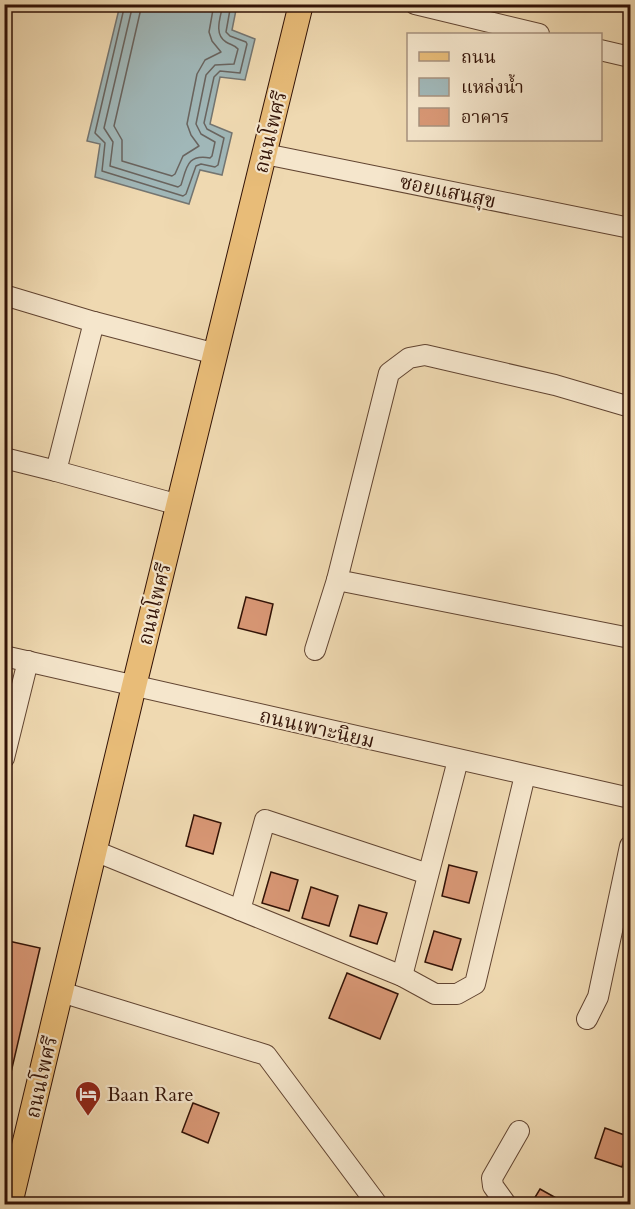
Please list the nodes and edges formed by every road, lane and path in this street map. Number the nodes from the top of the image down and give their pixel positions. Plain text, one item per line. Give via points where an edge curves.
1 (301, 4) edge
2 (415, 4) edge
3 (534, 33) edge
4 (602, 50) edge
5 (630, 57) edge
6 (265, 154) junction
7 (630, 228) edge
8 (4, 296) edge
9 (94, 322) junction
10 (216, 354) junction
11 (630, 407) edge
12 (4, 458) edge
13 (56, 471) junction
14 (179, 505) junction
15 (337, 580) junction
16 (630, 638) edge
17 (315, 650) dead end
18 (4, 656) edge
19 (28, 661) junction
20 (134, 686) junction
21 (4, 758) edge
22 (458, 760) junction
23 (525, 775) junction
24 (630, 798) edge
25 (630, 846) edge
26 (95, 851) junction
27 (428, 874) junction
28 (240, 910) junction
29 (402, 976) junction
30 (61, 992) junction
31 (587, 1018) dead end
32 (519, 1131) dead end
33 (10, 1204) edge
34 (377, 1204) edge
35 (506, 1204) edge

1 - 6 main road, ถนนโพศรี
2 - 3 street
4 - 5 street
6 - 7 street, ซอยแสนสุข
6 - 10 main road, ถนนโพศรี
8 - 9 street
9 - 10 street
9 - 13 street
10 - 14 main road, ถนนโพศรี
11 - 15 street via 425,355 409,358 389,374
12 - 13 street
13 - 14 street
14 - 20 main road, ถนนโพศรี
15 - 16 street
15 - 17 street
18 - 19 street, ถนนเพาะนิยม
19 - 20 street, ถนนเพาะนิยม
19 - 21 street
20 - 22 street, ถนนเพาะนิยม
20 - 26 main road, ถนนโพศรี
22 - 23 street, ถนนเพาะนิยม
22 - 27 street
23 - 24 street, ถนนเพาะนิยม
23 - 29 street via 475,984 457,994 435,994
25 - 31 street via 598,997
26 - 28 street
26 - 30 main road, ถนนโพศรี
27 - 28 street via 265,820
27 - 29 street
28 - 29 street
30 - 33 main road, ถนนโพศรี
30 - 34 street via 266,1055
32 - 35 street via 492,1178

